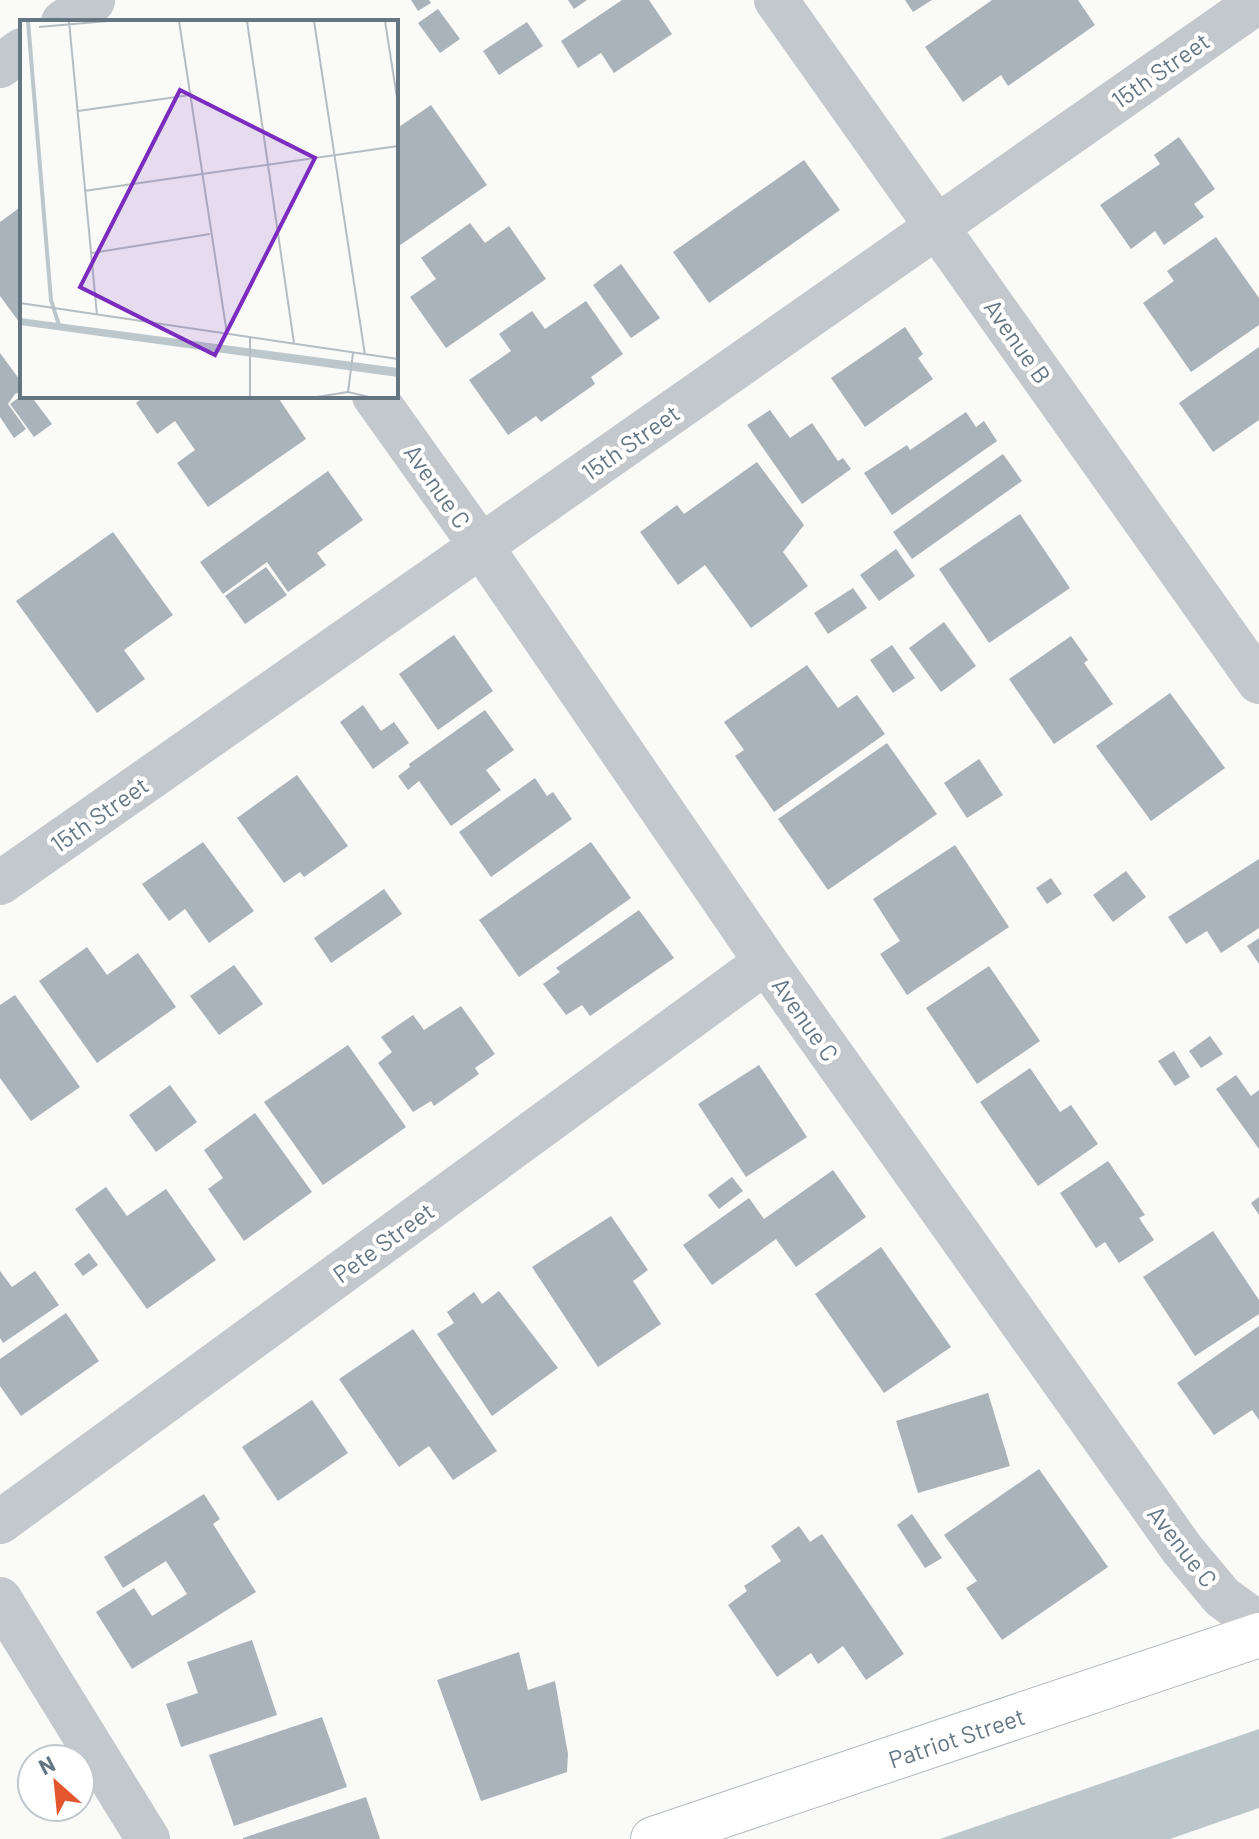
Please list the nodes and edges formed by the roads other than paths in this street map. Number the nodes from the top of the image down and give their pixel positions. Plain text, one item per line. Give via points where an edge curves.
1 (92, 0) edge
2 (776, 0) edge
3 (1259, 1) edge
4 (66, 20) edge
5 (107, 20) edge
6 (20, 51) edge
7 (0, 66) edge
8 (938, 227) junction
9 (375, 398) edge
10 (481, 546) junction
11 (1259, 682) edge
12 (0, 883) edge
13 (766, 962) junction
14 (0, 1522) edge
15 (0, 1599) edge
16 (1259, 1624) edge
17 (1259, 1635) edge
18 (148, 1839) edge
19 (653, 1839) edge

1 - 4 street
1 - 5 street
2 - 8 street, Avenue B
3 - 8 street, 15th Street
6 - 7 street
8 - 10 street, 15th Street
8 - 11 street, Avenue B
9 - 10 street, Avenue C
10 - 12 street, 15th Street
10 - 13 street, Avenue C
13 - 14 street, Pete Street
13 - 16 street, Avenue C via 1182,1549 1222,1597
15 - 18 street
17 - 19 main road, Patriot Street

